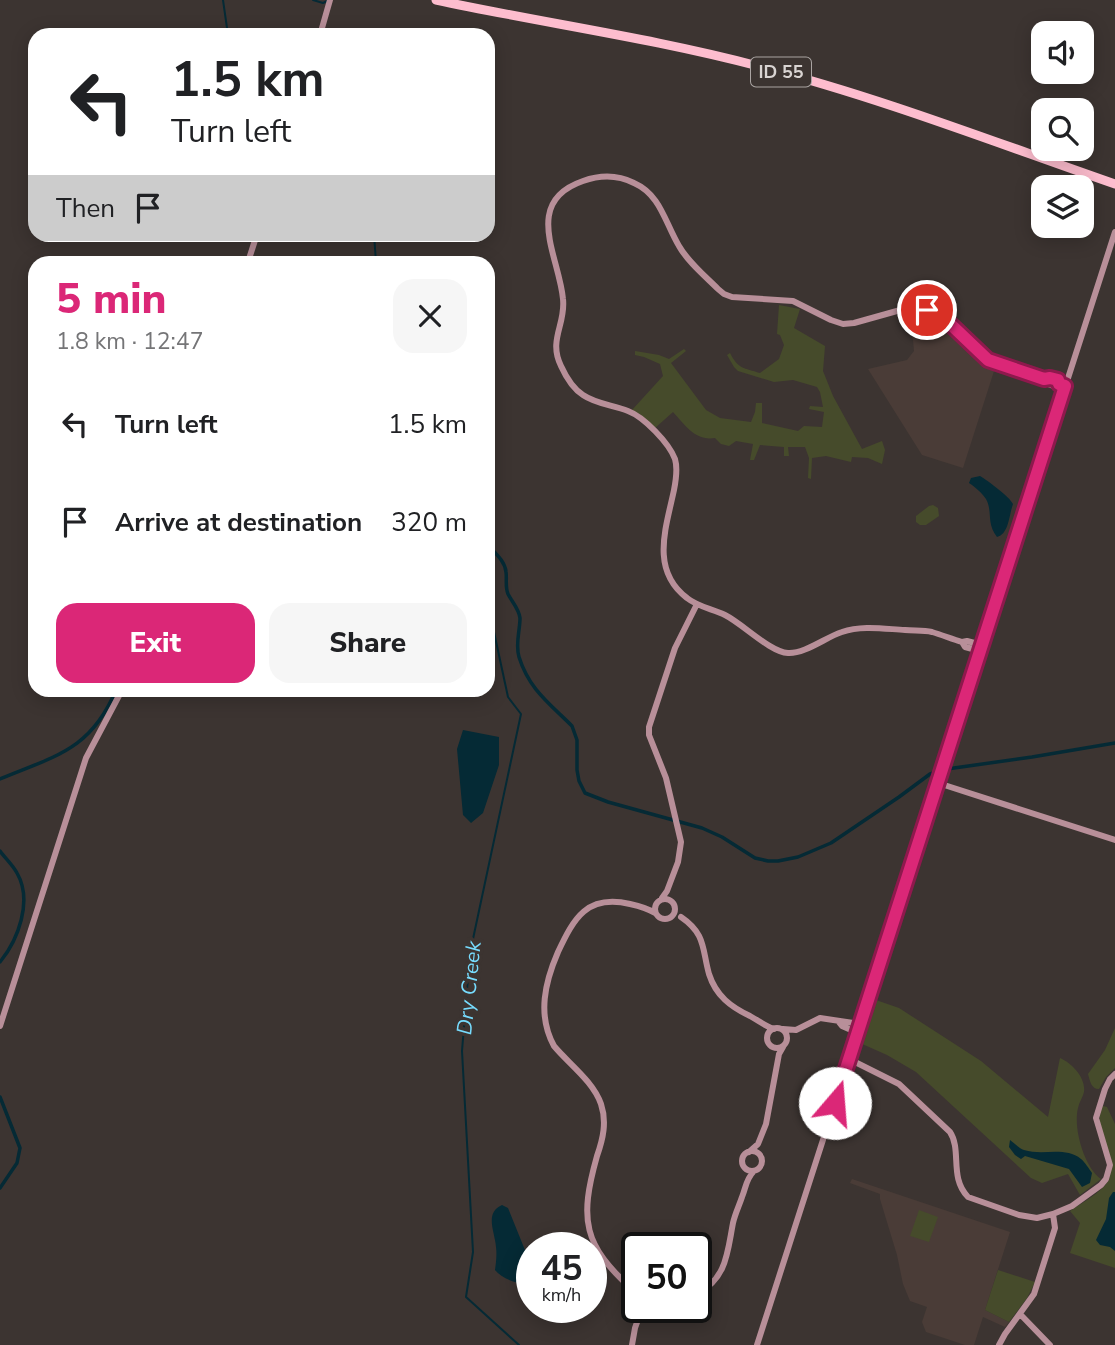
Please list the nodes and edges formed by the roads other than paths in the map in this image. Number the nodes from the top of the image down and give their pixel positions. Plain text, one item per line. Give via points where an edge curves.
1 (330, 0) edge
2 (436, 0) edge
3 (322, 28) edge
4 (1115, 184) edge
5 (1115, 232) edge
6 (1062, 385) junction
7 (697, 604) junction
8 (981, 648) junction
9 (118, 697) edge
10 (938, 781) junction
11 (1115, 840) edge
12 (667, 891) junction
13 (659, 900) junction
14 (671, 900) junction
15 (647, 908) junction
16 (675, 909) junction
17 (655, 912) junction
18 (671, 917) junction
19 (681, 917) junction
20 (838, 1021) junction
21 (860, 1024) junction
22 (763, 1025) junction
23 (0, 1026) edge
24 (774, 1029) junction
25 (783, 1030) junction
26 (796, 1030) junction
27 (858, 1033) junction
28 (768, 1036) junction
29 (788, 1040) junction
30 (783, 1047) junction
31 (773, 1048) junction
32 (849, 1059) junction
33 (779, 1061) junction
34 (1115, 1074) edge
35 (758, 1144) junction
36 (749, 1152) junction
37 (760, 1155) junction
38 (745, 1169) junction
39 (754, 1171) junction
40 (747, 1178) junction
41 (1053, 1214) junction
42 (621, 1277) edge
43 (712, 1284) edge
44 (1020, 1314) junction
45 (637, 1323) edge
46 (632, 1345) edge
47 (757, 1345) edge
48 (999, 1345) edge
49 (1050, 1345) edge

1 - 3 street
2 - 4 highway, ID 55 via 677,46 779,71
5 - 6 street
6 - 7 street via 988,360 945,319 927,310 904,309 843,324 793,301 724,294 680,248 656,201 645,190 614,177 594,177 571,186 548,215 564,302 555,339 557,358 580,393 637,415 670,450 676,477 663,542 664,562 673,584
6 - 8 street
7 - 8 street via 727,616 785,652 863,628 931,632
7 - 12 street via 675,648 649,727 681,842
8 - 10 street
9 - 23 street via 86,758
10 - 11 street
10 - 21 street
12 - 13 street
12 - 14 street
13 - 14 street
13 - 15 street
13 - 17 street
14 - 16 street
15 - 17 street
15 - 42 street via 609,901 580,913 554,963 545,997 546,1023 554,1046 597,1095 603,1113 604,1133 587,1198 589,1230 608,1265
16 - 18 street
16 - 19 street
17 - 18 street via 662,919
18 - 19 street
19 - 22 street via 703,943 718,993
20 - 21 street
20 - 26 street via 820,1018
20 - 27 street
21 - 27 street
22 - 24 street
22 - 28 street
24 - 25 street
24 - 28 street
25 - 26 street
25 - 29 street
26 - 29 street
27 - 32 street
28 - 31 street
29 - 30 street
30 - 31 street
30 - 33 street
31 - 33 street
32 - 41 street via 900,1084 950,1132 958,1180 968,1197 1028,1217
32 - 47 street
33 - 35 street
34 - 41 street via 1096,1118 1109,1158 1106,1179 1072,1206
35 - 36 street
35 - 37 street
36 - 37 street
36 - 38 street via 742,1160
37 - 39 street via 761,1166
38 - 39 street
38 - 40 street
39 - 40 street
40 - 43 street via 729,1250
41 - 44 street via 1055,1228 1039,1282
44 - 48 street
44 - 49 street
45 - 46 street

